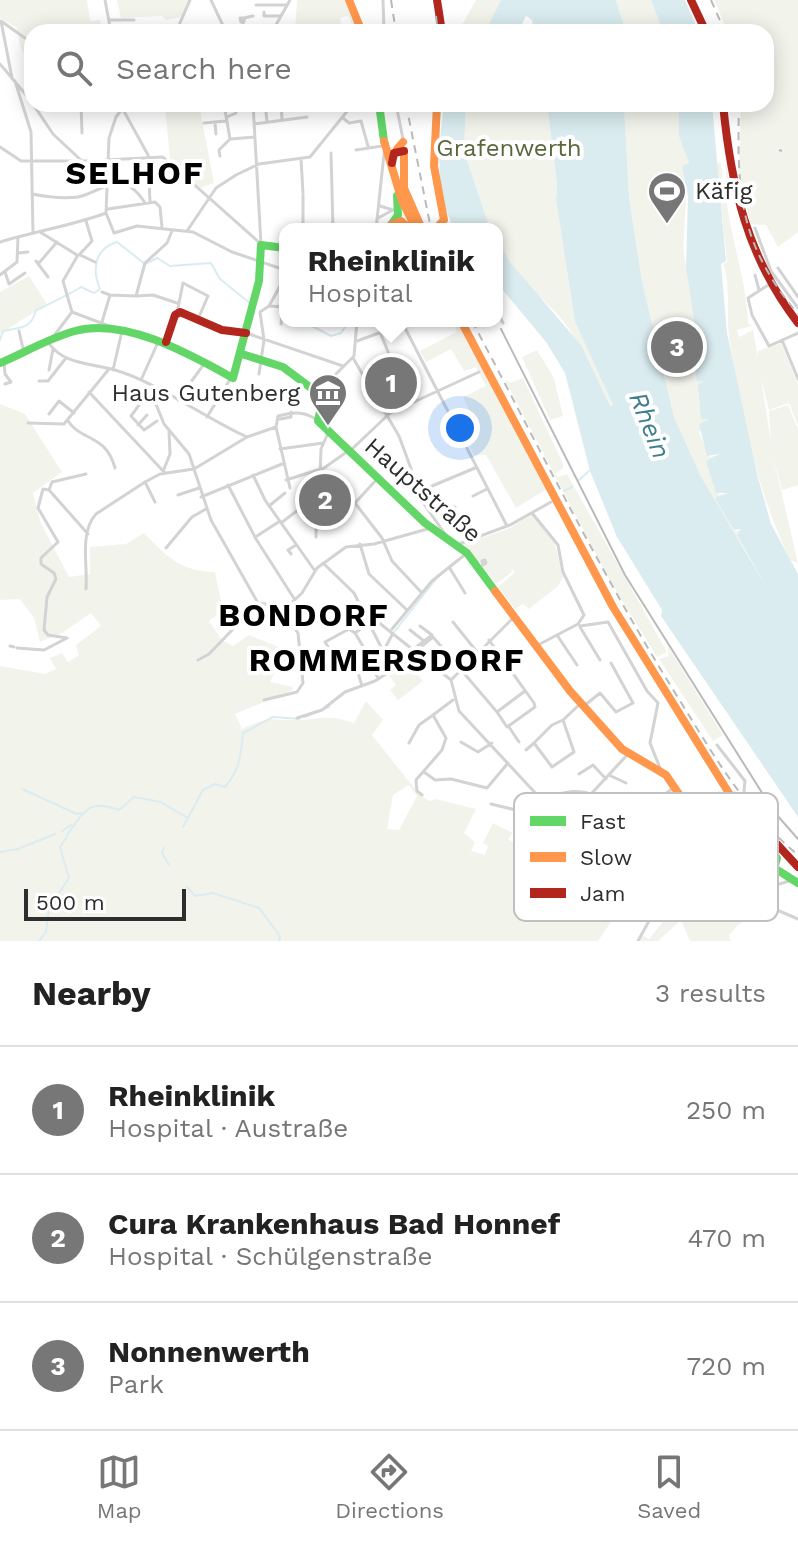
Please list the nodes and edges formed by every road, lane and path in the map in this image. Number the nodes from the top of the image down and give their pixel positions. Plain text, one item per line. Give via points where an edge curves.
1 (105, 0) edge
2 (190, 0) edge
3 (211, 0) edge
4 (290, 0) edge
5 (349, 0) edge
6 (383, 0) edge
7 (437, 0) edge
8 (695, 1) edge
9 (279, 2) edge
10 (256, 5) dead end
11 (287, 5) junction
12 (264, 12) dead end
13 (253, 16) dead end
14 (280, 16) junction
15 (109, 20) junction
16 (134, 20) dead end
17 (1, 21) edge
18 (110, 24) edge
19 (180, 24) edge
20 (222, 24) edge
21 (243, 24) edge
22 (276, 24) edge
23 (359, 24) edge
24 (384, 24) edge
25 (441, 24) edge
26 (703, 24) edge
27 (24, 37) edge
28 (0, 64) edge
29 (14, 80) junction
30 (24, 93) edge
31 (24, 110) edge
32 (25, 112) edge
33 (38, 112) edge
34 (81, 112) edge
35 (120, 112) edge
36 (126, 112) edge
37 (225, 112) edge
38 (235, 112) edge
39 (253, 112) edge
40 (266, 112) edge
41 (282, 112) edge
42 (347, 112) edge
43 (380, 112) edge
44 (397, 112) edge
45 (436, 112) edge
46 (724, 112) edge
47 (307, 117) dead end
48 (343, 118) junction
49 (226, 119) junction
50 (282, 119) junction
51 (267, 121) junction
52 (204, 123) dead end
53 (215, 123) junction
54 (254, 124) junction
55 (383, 130) junction
56 (82, 133) dead end
57 (216, 134) dead end
58 (255, 137) junction
59 (230, 139) junction
60 (383, 143) junction
61 (402, 145) junction
62 (368, 146) junction
63 (0, 147) edge
64 (356, 150) dead end
65 (331, 153) dead end
66 (148, 155) junction
67 (220, 156) dead end
68 (301, 159) junction
69 (33, 160) junction
70 (106, 161) junction
71 (84, 162) junction
72 (257, 164) junction
73 (106, 183) junction
74 (396, 188) junction
75 (32, 194) junction
76 (210, 198) junction
77 (148, 202) junction
78 (380, 206) junction
79 (408, 206) junction
80 (107, 211) junction
81 (378, 218) junction
82 (86, 221) junction
83 (303, 223) edge
84 (333, 223) edge
85 (377, 223) edge
86 (392, 223) edge
87 (411, 223) edge
88 (412, 223) edge
89 (418, 223) edge
90 (443, 223) edge
91 (50, 227) junction
92 (162, 227) junction
93 (755, 228) dead end
94 (172, 231) junction
95 (187, 231) junction
96 (40, 232) junction
97 (33, 233) junction
98 (50, 235) junction
99 (18, 237) junction
100 (0, 242) edge
101 (57, 242) junction
102 (279, 249) edge
103 (28, 252) dead end
104 (264, 252) junction
105 (19, 253) junction
106 (79, 255) junction
107 (95, 262) dead end
108 (279, 265) edge
109 (778, 268) dead end
110 (2, 273) edge
111 (25, 273) dead end
112 (755, 275) dead end
113 (48, 277) dead end
114 (785, 277) junction
115 (774, 282) junction
116 (279, 288) edge
117 (759, 290) junction
118 (102, 292) dead end
119 (784, 292) junction
120 (110, 295) junction
121 (136, 296) junction
122 (798, 297) edge
123 (177, 303) junction
124 (269, 306) junction
125 (279, 307) edge
126 (798, 308) edge
127 (72, 312) junction
128 (177, 313) junction
129 (198, 319) junction
130 (102, 322) junction
131 (798, 323) edge
132 (357, 327) edge
133 (394, 327) edge
134 (405, 327) edge
135 (467, 327) edge
136 (467, 327) edge
137 (19, 331) dead end
138 (121, 331) junction
139 (380, 332) junction
140 (246, 333) junction
141 (798, 333) edge
142 (264, 337) junction
143 (782, 340) junction
144 (163, 341) junction
145 (357, 341) junction
146 (50, 344) junction
147 (24, 353) junction
148 (242, 354) junction
149 (66, 358) junction
150 (353, 358) junction
151 (260, 359) junction
152 (2, 362) edge
153 (204, 364) junction
154 (343, 366) junction
155 (111, 369) junction
156 (49, 370) dead end
157 (479, 372) dead end
158 (259, 374) dead end
159 (16, 377) dead end
160 (233, 377) junction
161 (10, 379) junction
162 (399, 379) dead end
163 (798, 379) edge
164 (141, 380) junction
165 (39, 381) dead end
166 (5, 384) dead end
167 (150, 387) junction
168 (211, 387) dead end
169 (439, 391) junction
170 (89, 392) junction
171 (324, 398) junction
172 (218, 400) junction
173 (142, 401) dead end
174 (178, 401) junction
175 (74, 413) junction
176 (49, 414) dead end
177 (147, 415) dead end
178 (387, 415) junction
179 (207, 417) junction
180 (316, 419) junction
181 (68, 421) junction
182 (157, 421) dead end
183 (28, 423) dead end
184 (137, 423) junction
185 (276, 427) junction
186 (127, 431) junction
187 (169, 431) junction
188 (328, 433) junction
189 (247, 437) junction
190 (323, 443) junction
191 (280, 449) junction
192 (348, 452) junction
193 (282, 464) junction
194 (115, 468) dead end
195 (321, 468) junction
196 (477, 468) junction
197 (194, 469) junction
198 (164, 471) junction
199 (86, 474) dead end
200 (253, 475) junction
201 (378, 478) junction
202 (286, 480) junction
203 (145, 482) junction
204 (228, 485) junction
205 (199, 488) junction
206 (290, 488) dead end
207 (488, 489) junction
208 (49, 490) junction
209 (420, 491) junction
210 (285, 493) dead end
211 (178, 495) dead end
212 (473, 496) dead end
213 (201, 497) junction
214 (155, 502) dead end
215 (551, 502) dead end
216 (269, 506) junction
217 (455, 507) dead end
218 (316, 508) dead end
219 (206, 509) junction
220 (298, 510) dead end
221 (532, 513) junction
222 (432, 514) junction
223 (316, 518) junction
224 (281, 522) junction
225 (507, 526) junction
226 (431, 528) junction
227 (88, 534) junction
228 (445, 534) junction
229 (257, 536) junction
230 (316, 537) dead end
231 (383, 542) junction
232 (360, 544) junction
233 (459, 544) junction
234 (296, 545) junction
235 (166, 548) dead end
236 (467, 553) junction
237 (291, 554) dead end
238 (323, 563) junction
239 (449, 567) junction
240 (315, 571) junction
241 (86, 589) dead end
242 (422, 593) junction
243 (465, 593) dead end
244 (295, 600) junction
245 (258, 603) junction
246 (286, 608) junction
247 (408, 611) junction
248 (368, 614) junction
249 (516, 615) junction
250 (453, 622) dead end
251 (369, 623) junction
252 (579, 625) junction
253 (420, 626) dead end
254 (410, 630) dead end
255 (392, 632) junction
256 (355, 633) junction
257 (557, 635) junction
258 (489, 640) junction
259 (424, 641) junction
260 (538, 645) junction
261 (14, 647) dead end
262 (416, 649) junction
263 (384, 650) junction
264 (477, 652) junction
265 (425, 657) junction
266 (198, 660) dead end
267 (369, 660) junction
268 (600, 660) dead end
269 (611, 663) dead end
270 (400, 665) junction
271 (577, 665) dead end
272 (332, 668) dead end
273 (462, 668) junction
274 (379, 679) junction
275 (451, 680) junction
276 (362, 686) junction
277 (525, 691) junction
278 (264, 700) dead end
279 (453, 700) junction
280 (582, 705) junction
281 (497, 712) junction
282 (433, 715) junction
283 (297, 718) dead end
284 (563, 720) junction
285 (509, 727) junction
286 (461, 742) dead end
287 (519, 742) dead end
288 (409, 743) dead end
289 (492, 743) junction
290 (534, 743) junction
291 (717, 745) dead end
292 (526, 750) dead end
293 (628, 754) junction
294 (508, 763) junction
295 (424, 772) junction
296 (662, 773) junction
297 (579, 774) dead end
298 (611, 776) junction
299 (606, 779) junction
300 (626, 783) dead end
301 (674, 787) junction
302 (744, 791) dead end
303 (536, 793) edge
304 (592, 793) edge
305 (667, 793) edge
306 (678, 793) edge
307 (728, 793) edge
308 (728, 793) edge
309 (422, 795) dead end
310 (491, 804) dead end
311 (514, 810) edge
312 (778, 848) edge
313 (778, 851) edge
314 (798, 867) edge
315 (778, 910) edge
316 (798, 919) edge
317 (649, 921) edge
318 (638, 941) edge

1 - 15 street
2 - 19 street
3 - 20 street
4 - 11 street
5 - 23 main road
6 - 24 street
7 - 25 main road
8 - 26 main road
9 - 10 street
9 - 11 street
11 - 14 street
12 - 14 street
13 - 21 street
14 - 22 street
15 - 16 street
15 - 18 street
17 - 27 street
17 - 29 street
28 - 29 street
29 - 30 street
29 - 31 street
32 - 69 street
33 - 71 street
34 - 56 street
35 - 70 street
36 - 66 street
37 - 49 street
38 - 49 street
39 - 54 street
40 - 51 street
41 - 50 street
42 - 48 street
43 - 55 main road
44 - 61 street
45 - 90 main road, bridge via 433,147
46 - 115 main road via 734,196 748,241
47 - 50 street
48 - 62 street via 349,123 362,118
48 - 68 street via 313,155
49 - 53 street
49 - 59 street
50 - 51 street
51 - 54 street
52 - 53 street
53 - 57 street
54 - 58 street
55 - 60 main road
55 - 61 main road via 389,145
58 - 59 street
58 - 72 street
59 - 67 street
60 - 62 street
60 - 74 main road
60 - 78 street
60 - 79 main road
61 - 79 main road via 391,160
62 - 64 street
63 - 69 street via 14,159
65 - 84 street
66 - 70 street
66 - 76 street via 163,157
66 - 77 street
68 - 72 street
68 - 83 street
69 - 71 street
69 - 75 street
70 - 71 street
70 - 73 street
72 - 76 street via 216,188
72 - 104 street
73 - 75 street via 76,197
73 - 77 street via 130,188
73 - 80 street
74 - 86 main road via 398,213
74 - 87 main road
75 - 97 street
76 - 95 street
76 - 104 street
77 - 80 street
77 - 92 street via 158,203
78 - 81 street
78 - 81 street via 393,210
79 - 88 main road
79 - 89 main road
80 - 82 street
80 - 92 street via 114,233 137,226
81 - 85 street
82 - 91 street
82 - 106 street via 92,241
91 - 96 street
91 - 98 street
92 - 94 street
93 - 115 street
94 - 95 street
94 - 121 street via 145,264
95 - 104 street
96 - 97 street
96 - 98 street
97 - 99 street
98 - 101 street
99 - 100 street
99 - 105 street
101 - 106 street
101 - 113 street via 37,262
102 - 104 main road
103 - 105 street
104 - 108 street
104 - 140 main road
105 - 110 street via 17,262
106 - 107 street
106 - 127 street via 63,281
109 - 114 street
110 - 111 street via 9,284
112 - 117 street
114 - 119 street
114 - 122 street
115 - 117 street
115 - 119 street
115 - 131 main road
116 - 124 street
117 - 143 street via 748,297 752,316 767,345
118 - 120 street
119 - 126 street
120 - 121 street
120 - 130 street
121 - 123 street
123 - 128 street
123 - 129 street via 183,283 208,296
124 - 125 street
124 - 142 street via 260,312
127 - 130 street
127 - 146 street
128 - 129 main road
128 - 144 main road
129 - 140 main road
130 - 138 street
132 - 145 street
133 - 139 street
134 - 169 street
135 - 307 main road via 616,605
136 - 308 main road via 613,607
137 - 147 street
138 - 144 main road
138 - 146 main road via 80,329
138 - 155 street
139 - 145 street
139 - 162 street
140 - 142 street
140 - 148 main road
141 - 143 street
142 - 151 street
142 - 154 street
143 - 163 street
144 - 153 main road
144 - 164 street
145 - 150 street
146 - 147 main road
146 - 149 street
146 - 156 street
147 - 152 main road
148 - 151 main road
148 - 160 main road
149 - 155 street
149 - 165 street via 48,381
150 - 154 street
150 - 178 street
151 - 158 street
151 - 171 main road via 298,376
152 - 161 street
153 - 160 main road
153 - 174 street
154 - 171 street
155 - 164 street
155 - 170 street
157 - 169 street
159 - 161 street
160 - 172 street
161 - 166 street
164 - 167 street
167 - 174 street
167 - 187 street
168 - 172 street
169 - 178 street
169 - 196 street
170 - 175 street
170 - 186 street
171 - 180 main road
172 - 179 street
173 - 184 street via 131,416
174 - 179 street
175 - 176 street via 59,401
175 - 181 street
177 - 184 street
178 - 192 street
178 - 209 street
179 - 189 street
180 - 185 street via 291,412
180 - 188 main road, Hauptstraße
181 - 183 street via 59,426
181 - 194 street via 96,438
182 - 184 street via 144,430
184 - 186 street
185 - 189 street
185 - 191 street
186 - 198 street
187 - 197 street via 189,454
187 - 198 street
188 - 190 street
188 - 192 main road, Hauptstraße
189 - 197 street
190 - 191 street
190 - 195 street
191 - 193 street
192 - 195 street
192 - 201 main road, Hauptstraße
193 - 200 street
193 - 202 street
195 - 202 street
195 - 223 street via 321,478 340,500
196 - 207 street
196 - 209 street
197 - 198 street
197 - 205 street
198 - 203 street
199 - 208 street via 52,482
200 - 204 street
200 - 216 street
201 - 226 main road, Hauptstraße
201 - 231 street via 355,503
202 - 206 street
203 - 214 street
203 - 227 street via 96,514
204 - 213 street
204 - 229 street
205 - 211 street
205 - 213 street
207 - 212 street
207 - 225 street
208 - 227 street
208 - 261 street via 43,489 38,502 58,542 41,558 56,579 47,597 44,630 67,638 44,650
209 - 222 street
210 - 216 street
213 - 219 street
215 - 221 street
216 - 224 street
217 - 222 street
218 - 223 street
219 - 235 street via 192,517
219 - 245 street
220 - 224 street
221 - 225 street
221 - 252 street via 559,546 563,572 584,615
222 - 228 street
223 - 230 street
224 - 229 street
224 - 234 street
225 - 233 street
226 - 228 main road, Hauptstraße
226 - 231 street
227 - 241 street
228 - 233 main road, Hauptstraße
229 - 244 street
231 - 232 street
231 - 242 street via 392,561
232 - 238 street
232 - 247 street via 369,574
233 - 236 main road, Hauptstraße
234 - 237 street via 288,550
234 - 240 street
236 - 239 street
236 - 249 main road, Hauptstraße
238 - 240 street
238 - 248 street
239 - 242 street
239 - 243 street
240 - 244 street
242 - 247 street
244 - 246 street
245 - 246 street
245 - 266 street
246 - 278 street via 298,633 303,683 297,692
247 - 255 street
248 - 251 street
248 - 255 street
249 - 258 street
249 - 260 main road, Hauptstraße
250 - 264 street
251 - 256 street
251 - 263 street
252 - 257 street
252 - 268 street
252 - 296 street via 605,621 658,703 650,743
253 - 259 street via 432,635
254 - 259 street
255 - 262 street
255 - 263 street
256 - 267 street
256 - 272 street via 349,629 325,642 337,661
257 - 260 street
257 - 271 street
258 - 264 street
258 - 277 street
259 - 262 street
260 - 280 main road, Hauptstraße
262 - 265 street
262 - 273 street via 433,637
263 - 267 street
263 - 270 street
264 - 273 street
265 - 270 street
265 - 275 street
267 - 274 street
267 - 276 street via 358,673
269 - 280 street via 633,703 616,712 600,693
270 - 274 street
273 - 275 street
273 - 281 street
274 - 276 street
275 - 279 street
276 - 283 street
277 - 281 street
277 - 285 street via 534,710
279 - 282 street
279 - 289 street
280 - 284 street
280 - 293 main road, Hauptstraße
281 - 285 street
282 - 288 street via 419,725
282 - 295 street via 446,738
284 - 290 street
284 - 290 street via 574,752 552,767
285 - 287 street
286 - 289 street via 478,752
289 - 294 street
290 - 292 street
291 - 302 street via 745,781
293 - 296 main road, Hauptstraße
293 - 298 street
294 - 295 street via 487,788 435,780
294 - 303 street
295 - 309 street via 415,785
296 - 301 main road
297 - 299 street via 593,765
298 - 299 street
298 - 300 street
299 - 304 street
301 - 305 street
301 - 306 main road
310 - 311 street
312 - 314 main road
313 - 314 main road
315 - 316 street
317 - 318 street

